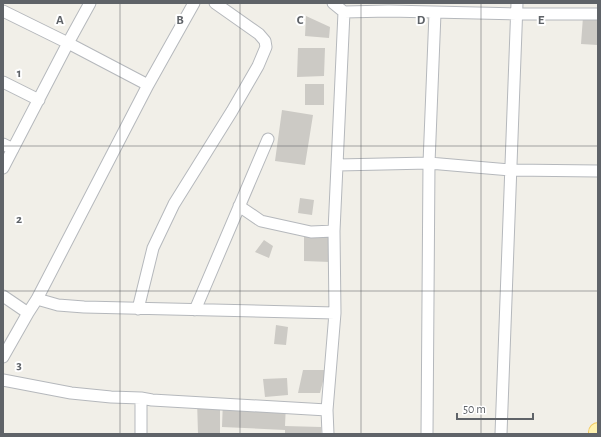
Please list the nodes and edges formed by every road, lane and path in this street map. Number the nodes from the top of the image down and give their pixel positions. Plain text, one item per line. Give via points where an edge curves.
1 (90, 3) edge
2 (194, 3) edge
3 (215, 3) edge
4 (333, 3) edge
5 (517, 3) edge
6 (3, 11) edge
7 (344, 12) junction
8 (435, 13) junction
9 (516, 14) junction
10 (598, 14) edge
11 (68, 43) junction
12 (3, 82) edge
13 (148, 85) junction
14 (39, 100) junction
15 (268, 139) dead end
16 (3, 144) edge
17 (13, 149) junction
18 (429, 163) junction
19 (338, 165) junction
20 (3, 168) edge
21 (511, 170) junction
22 (598, 171) edge
23 (239, 206) junction
24 (334, 231) junction
25 (3, 296) edge
26 (37, 299) junction
27 (138, 309) junction
28 (195, 310) junction
29 (28, 313) junction
30 (335, 313) junction
31 (3, 358) edge
32 (3, 380) edge
33 (141, 398) junction
34 (328, 410) junction
35 (141, 434) edge
36 (328, 434) edge
37 (427, 434) edge
38 (501, 434) edge

1 - 11 street
2 - 13 street
3 - 27 street via 260,34 265,40 266,47 232,111 174,204 153,248
4 - 7 street
5 - 9 street
6 - 11 street
7 - 8 street
7 - 19 street
8 - 9 street
8 - 18 street
9 - 10 street
9 - 21 street
11 - 13 street
11 - 14 street
12 - 14 street
13 - 26 street
14 - 17 street
15 - 23 street
16 - 17 street
17 - 20 street
18 - 19 street
18 - 21 street
18 - 37 street
19 - 24 street
21 - 22 street
21 - 38 street
23 - 24 street via 261,221 311,232
23 - 28 street
24 - 30 street
25 - 29 street
26 - 27 street via 58,306
26 - 29 street
27 - 28 street
28 - 30 street
29 - 31 street
30 - 34 street
32 - 33 street via 71,393
33 - 34 street
33 - 35 street
34 - 36 street

